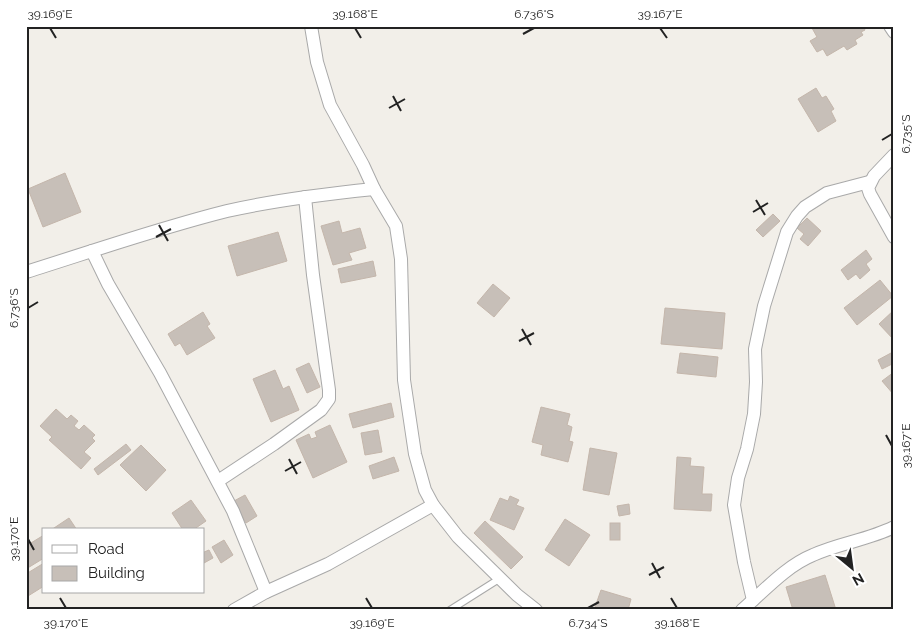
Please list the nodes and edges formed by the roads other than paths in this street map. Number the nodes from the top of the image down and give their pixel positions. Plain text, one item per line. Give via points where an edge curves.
1 (311, 26) edge
2 (890, 26) edge
3 (894, 32) edge
4 (894, 155) edge
5 (869, 182) junction
6 (374, 189) junction
7 (305, 197) junction
8 (894, 237) edge
9 (92, 252) junction
10 (26, 272) edge
11 (218, 481) junction
12 (433, 505) junction
13 (894, 527) edge
14 (499, 578) junction
15 (266, 592) junction
16 (753, 600) junction
17 (234, 610) edge
18 (450, 610) edge
19 (536, 610) edge
20 (742, 610) edge

1 - 6 street via 317,62 330,105
2 - 3 street
4 - 5 street
5 - 8 street via 870,194
5 - 16 street via 828,193 801,211 787,232 764,306 755,349 754,414 734,505
6 - 7 street
6 - 12 street via 396,226 401,259 404,380 415,454 425,490
7 - 9 street via 228,211
7 - 11 street via 328,399 313,416
9 - 10 street
9 - 11 street
11 - 15 street via 234,511
12 - 14 street via 458,537
12 - 15 street via 328,564
13 - 16 street via 810,556
14 - 18 lane
14 - 19 street
15 - 17 street
16 - 20 street

